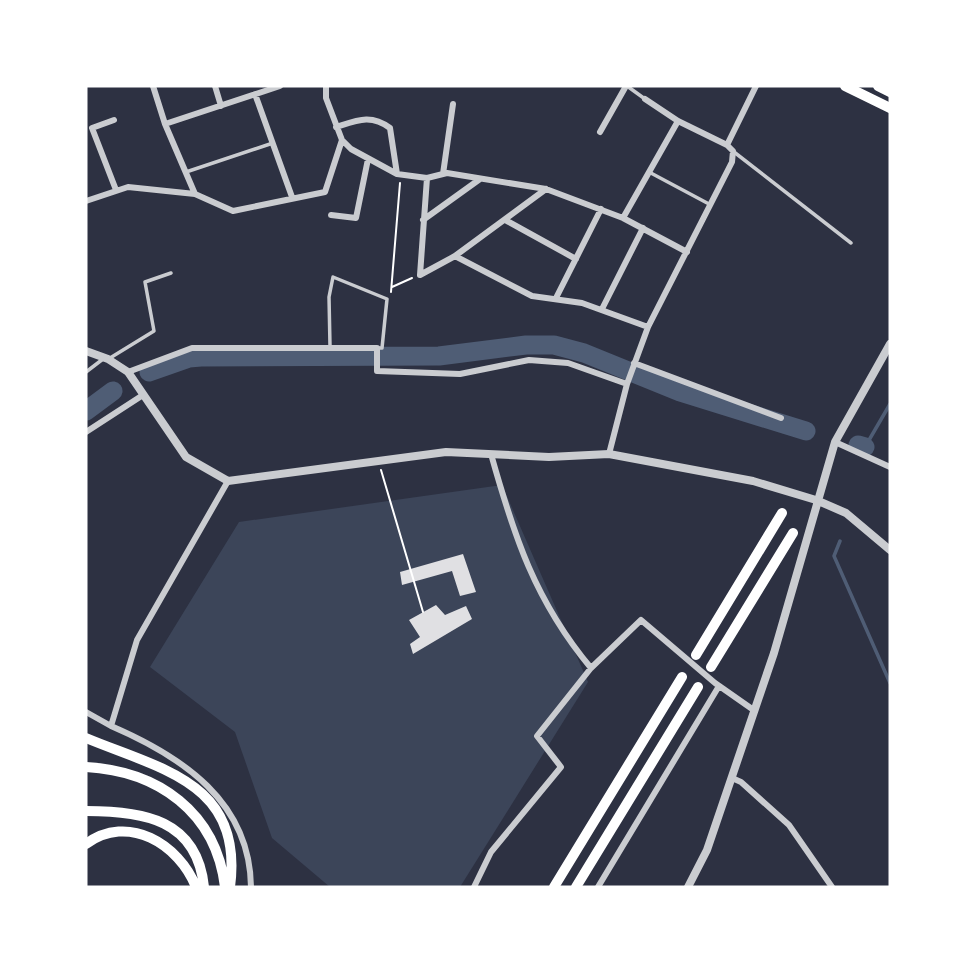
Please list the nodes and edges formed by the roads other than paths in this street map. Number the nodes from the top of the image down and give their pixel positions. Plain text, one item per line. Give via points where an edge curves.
1 (153, 86) edge
2 (215, 86) edge
3 (280, 86) edge
4 (326, 86) edge
5 (626, 86) edge
6 (755, 86) edge
7 (845, 86) edge
8 (878, 86) edge
9 (890, 92) edge
10 (255, 94) junction
11 (645, 99) joint
12 (453, 104) dead end
13 (221, 106) junction
14 (890, 108) edge
15 (114, 120) dead end
16 (678, 121) junction
17 (165, 124) junction
18 (336, 127) junction
19 (600, 132) dead end
20 (342, 141) junction
21 (273, 143) junction
22 (727, 145) junction
23 (733, 151) junction
24 (368, 159) junction
25 (186, 172) junction
26 (649, 172) junction
27 (399, 174) junction
28 (443, 174) junction
29 (427, 178) junction
30 (480, 179) junction
31 (546, 189) junction
32 (116, 190) junction
33 (195, 194) junction
34 (292, 197) junction
35 (86, 201) edge
36 (711, 205) junction
37 (601, 209) junction
38 (331, 215) dead end
39 (623, 218) junction
40 (423, 220) junction
41 (507, 221) junction
42 (643, 228) junction
43 (851, 243) dead end
44 (687, 253) junction
45 (456, 256) junction
46 (576, 259) junction
47 (171, 273) dead end
48 (556, 298) junction
49 (602, 309) junction
50 (648, 327) junction
51 (890, 344) edge
52 (330, 348) junction
53 (377, 348) junction
54 (86, 351) edge
55 (106, 358) junction
56 (635, 363) junction
57 (86, 372) edge
58 (128, 372) junction
59 (627, 384) junction
60 (143, 395) junction
61 (781, 418) dead end
62 (86, 432) edge
63 (835, 442) junction
64 (491, 454) junction
65 (609, 454) junction
66 (890, 467) edge
67 (228, 481) junction
68 (816, 500) junction
69 (782, 513) dead end
70 (793, 533) dead end
71 (890, 550) edge
72 (696, 655) dead end
73 (710, 667) dead end
74 (591, 668) junction
75 (682, 677) dead end
76 (719, 686) junction
77 (698, 687) dead end
78 (755, 711) junction
79 (86, 712) edge
80 (111, 726) junction
81 (86, 738) edge
82 (86, 767) edge
83 (732, 778) junction
84 (86, 811) edge
85 (583, 839) junction
86 (86, 844) edge
87 (578, 885) edge
88 (196, 887) edge
89 (204, 887) edge
90 (225, 887) edge
91 (230, 887) edge
92 (251, 887) edge
93 (474, 887) edge
94 (549, 887) edge
95 (554, 887) edge
96 (598, 887) edge
97 (688, 887) edge
98 (832, 887) edge

1 - 17 street
2 - 13 street
3 - 10 street
4 - 18 street
5 - 11 lane
5 - 19 street
6 - 22 street
7 - 14 highway
8 - 9 highway
10 - 13 street
10 - 21 street
11 - 16 street
12 - 28 street
13 - 17 street
15 - 32 street via 92,128
16 - 22 street
16 - 26 street
17 - 25 street
18 - 20 street
18 - 27 street via 378,119 390,128
20 - 24 street
20 - 34 street via 325,192
21 - 25 lane
21 - 34 street
22 - 23 street
23 - 36 street
23 - 43 lane
24 - 27 street
24 - 38 street via 356,218
25 - 33 street
26 - 36 lane
26 - 39 street
27 - 29 street
28 - 29 street
28 - 30 street
29 - 40 street
30 - 31 street
30 - 40 street
31 - 37 street
31 - 41 street
32 - 33 street via 128,187
32 - 35 street
33 - 34 street via 233,211
36 - 44 street
37 - 39 street
37 - 46 street
39 - 42 street
40 - 45 street via 420,275
41 - 45 street
41 - 46 street
42 - 44 street
42 - 49 street
44 - 50 street
45 - 48 street via 532,296
46 - 48 street
47 - 55 lane via 145,282 154,331
48 - 49 street
49 - 50 street
50 - 56 street
51 - 63 street
52 - 53 street
52 - 53 lane via 333,277 387,299 382,348
52 - 58 street via 192,348
53 - 59 street via 377,371 460,374 528,360 568,363
54 - 55 street
55 - 57 lane
55 - 58 street
56 - 59 street
56 - 61 street
58 - 60 street
59 - 65 street
60 - 62 street
60 - 67 street via 186,457
63 - 66 street
63 - 68 street
64 - 65 street
64 - 67 street via 446,452
64 - 74 street via 515,539 568,640
65 - 68 street via 752,481
67 - 80 street via 137,640
68 - 71 street via 846,513
68 - 78 street
69 - 72 highway
70 - 73 highway
74 - 76 street via 641,620
74 - 93 street via 537,736 561,767 491,852
75 - 85 highway
76 - 78 street
76 - 96 street
77 - 87 highway
78 - 83 street
79 - 80 street
80 - 92 street via 195,773 218,794 251,862
81 - 91 highway via 161,766 203,794 227,836
82 - 90 highway via 134,774 179,797 194,811 217,850
83 - 97 street
83 - 98 street via 789,825
84 - 89 highway via 126,811 167,825 195,853
85 - 94 highway
85 - 95 highway
86 - 88 highway via 121,832 155,839 183,863

